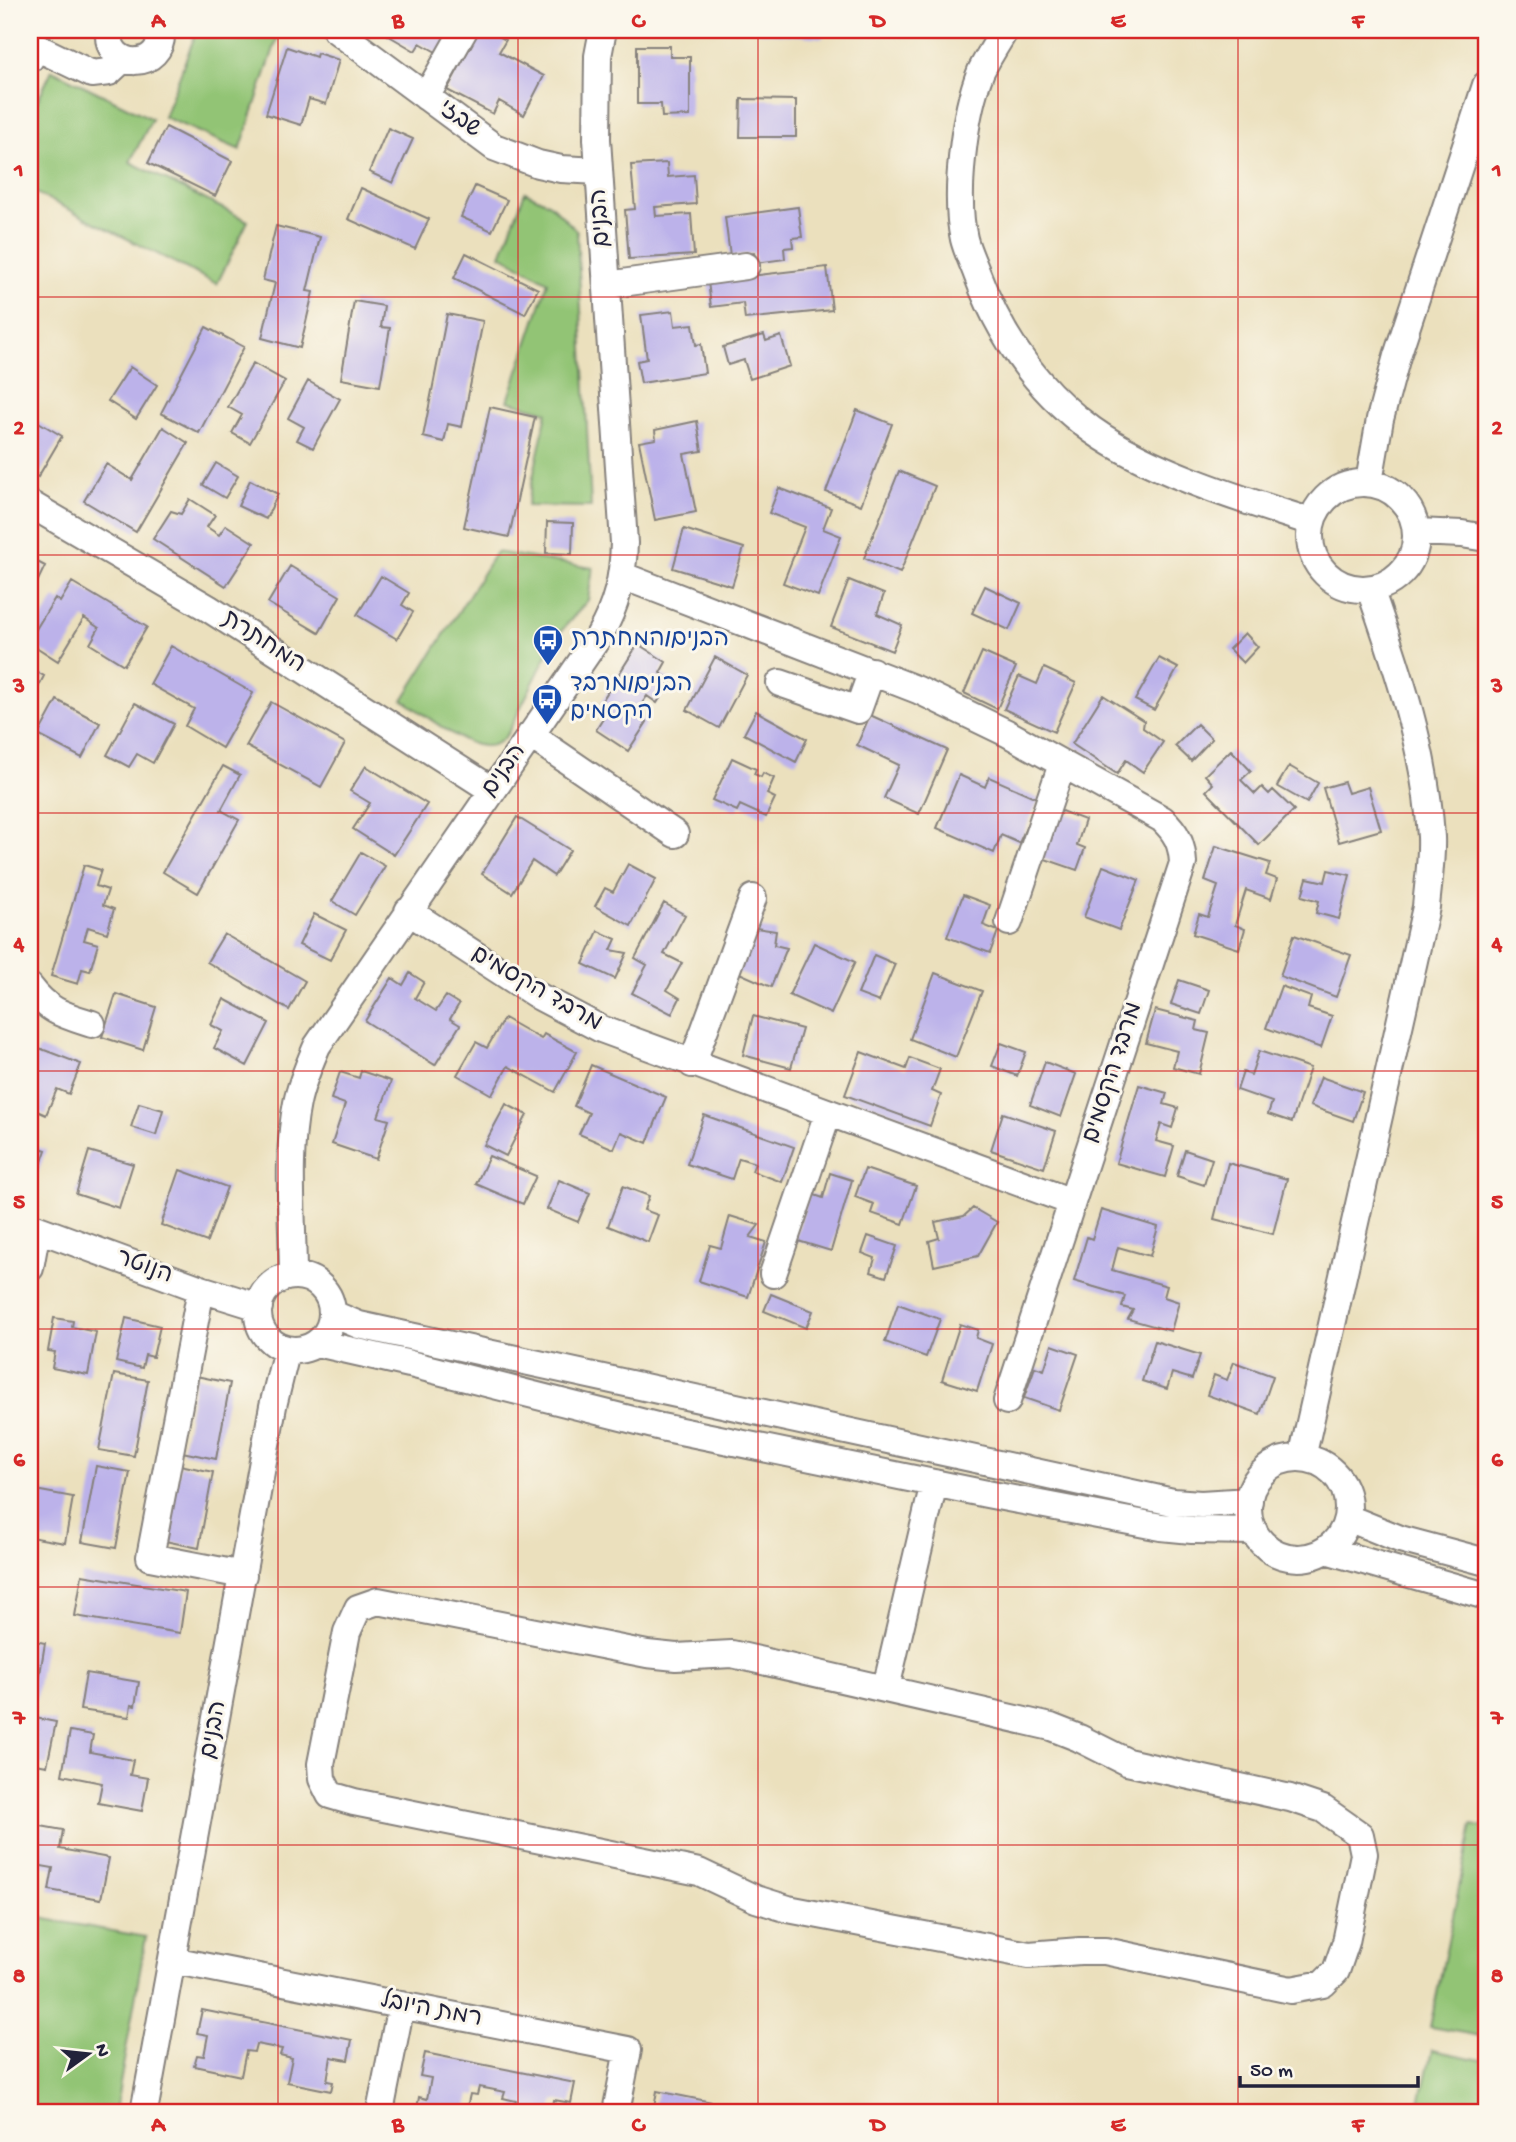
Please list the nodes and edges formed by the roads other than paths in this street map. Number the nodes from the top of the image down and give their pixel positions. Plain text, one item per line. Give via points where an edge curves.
1 (109, 30) edge
2 (162, 30) edge
3 (336, 30) edge
4 (464, 30) edge
5 (603, 30) edge
6 (1005, 30) edge
7 (123, 59) junction
8 (30, 60) edge
9 (1486, 85) edge
10 (426, 97) junction
11 (599, 171) junction
12 (746, 266) dead end
13 (607, 285) junction
14 (1369, 482) junction
15 (30, 504) edge
16 (1312, 522) junction
17 (1416, 532) junction
18 (1486, 538) edge
19 (622, 576) junction
20 (1370, 589) junction
21 (872, 671) junction
22 (780, 682) dead end
23 (530, 735) junction
24 (1062, 764) junction
25 (492, 790) junction
26 (675, 834) dead end
27 (753, 898) dead end
28 (408, 911) junction
29 (1009, 922) dead end
30 (30, 987) edge
31 (92, 1024) dead end
32 (692, 1064) junction
33 (828, 1113) junction
34 (1072, 1202) junction
35 (34, 1227) edge
36 (30, 1268) edge
37 (773, 1274) dead end
38 (293, 1276) junction
39 (201, 1289) junction
40 (259, 1307) junction
41 (333, 1314) junction
42 (317, 1343) junction
43 (287, 1349) junction
44 (1007, 1401) dead end
45 (1302, 1458) junction
46 (934, 1483) junction
47 (1249, 1501) junction
48 (1348, 1518) junction
49 (1254, 1531) junction
50 (1326, 1550) junction
51 (1486, 1562) edge
52 (243, 1575) junction
53 (1486, 1596) edge
54 (886, 1688) junction
55 (172, 1960) junction
56 (401, 2005) junction
57 (144, 2112) edge
58 (380, 2112) edge
59 (616, 2112) edge

1 - 7 street via 110,45
2 - 7 street via 161,43 150,57
3 - 10 street, שבזי
4 - 10 street
5 - 11 street, הבנים via 598,56
6 - 16 street via 981,72 960,179 964,239 987,300 1015,351 1051,397 1093,431 1144,460
7 - 8 street via 109,72 92,74 36,47
9 - 14 street via 1397,356
10 - 11 street, שבזי via 494,147 519,158 561,169
11 - 13 street, הבנים
12 - 13 street
13 - 19 street, הבנים via 624,543
14 - 16 street via 1339,487 1316,509
14 - 17 street via 1403,499
15 - 25 street, המחתרת via 208,608
16 - 20 street via 1313,555 1323,571 1338,583
17 - 18 street
17 - 20 street via 1407,566 1397,577
19 - 21 street, מרבד הקסמים
19 - 23 street, הבנים via 606,624
20 - 45 street via 1412,722 1424,778 1431,839 1427,893
21 - 22 street via 859,710
21 - 24 street, מרבד הקסמים via 962,711
23 - 25 street, הבנים
23 - 26 street
24 - 29 street
24 - 34 street, מרבד הקסמים via 1162,819 1178,837 1183,863
25 - 28 street, הבנים
27 - 32 street
28 - 32 street, מרבד הקסמים via 574,1016
28 - 38 street, הבנים via 331,1023 305,1074 292,1140
30 - 31 street via 55,1012
32 - 33 street, מרבד הקסמים
33 - 34 street, מרבד הקסמים
33 - 37 street
34 - 44 street
35 - 36 street
35 - 39 street, הנוטר
38 - 40 street via 268,1287
38 - 41 street via 317,1282 331,1301
39 - 40 street, הנוטר
39 - 52 street via 150,1557
40 - 43 street via 262,1328 270,1340
41 - 42 street via 329,1330
41 - 47 street via 359,1325 1173,1502
42 - 43 street via 302,1350
42 - 46 street via 661,1427
43 - 52 street, הבנים
45 - 47 street via 1273,1464 1263,1472
45 - 48 street via 1335,1473 1345,1488
46 - 49 street via 1161,1527
46 - 54 street
47 - 49 street
48 - 50 street via 1337,1541
48 - 51 street via 1400,1539
49 - 50 street via 1270,1550 1286,1558 1302,1559
50 - 53 street
52 - 55 street, הבנים
54 - 54 street via 732,1654 647,1654 378,1601 358,1608 348,1632 322,1779 330,1795 354,1802 699,1872 788,1909 1002,1950 1029,1955 1105,1951 1291,1990 1323,1984 1336,1971 1363,1854 1360,1835 1344,1821 1290,1798 1127,1762 1051,1727
55 - 56 street, רמת היובל
55 - 57 street, הבנים
56 - 58 street
56 - 59 street, רמת היובל via 628,2050

